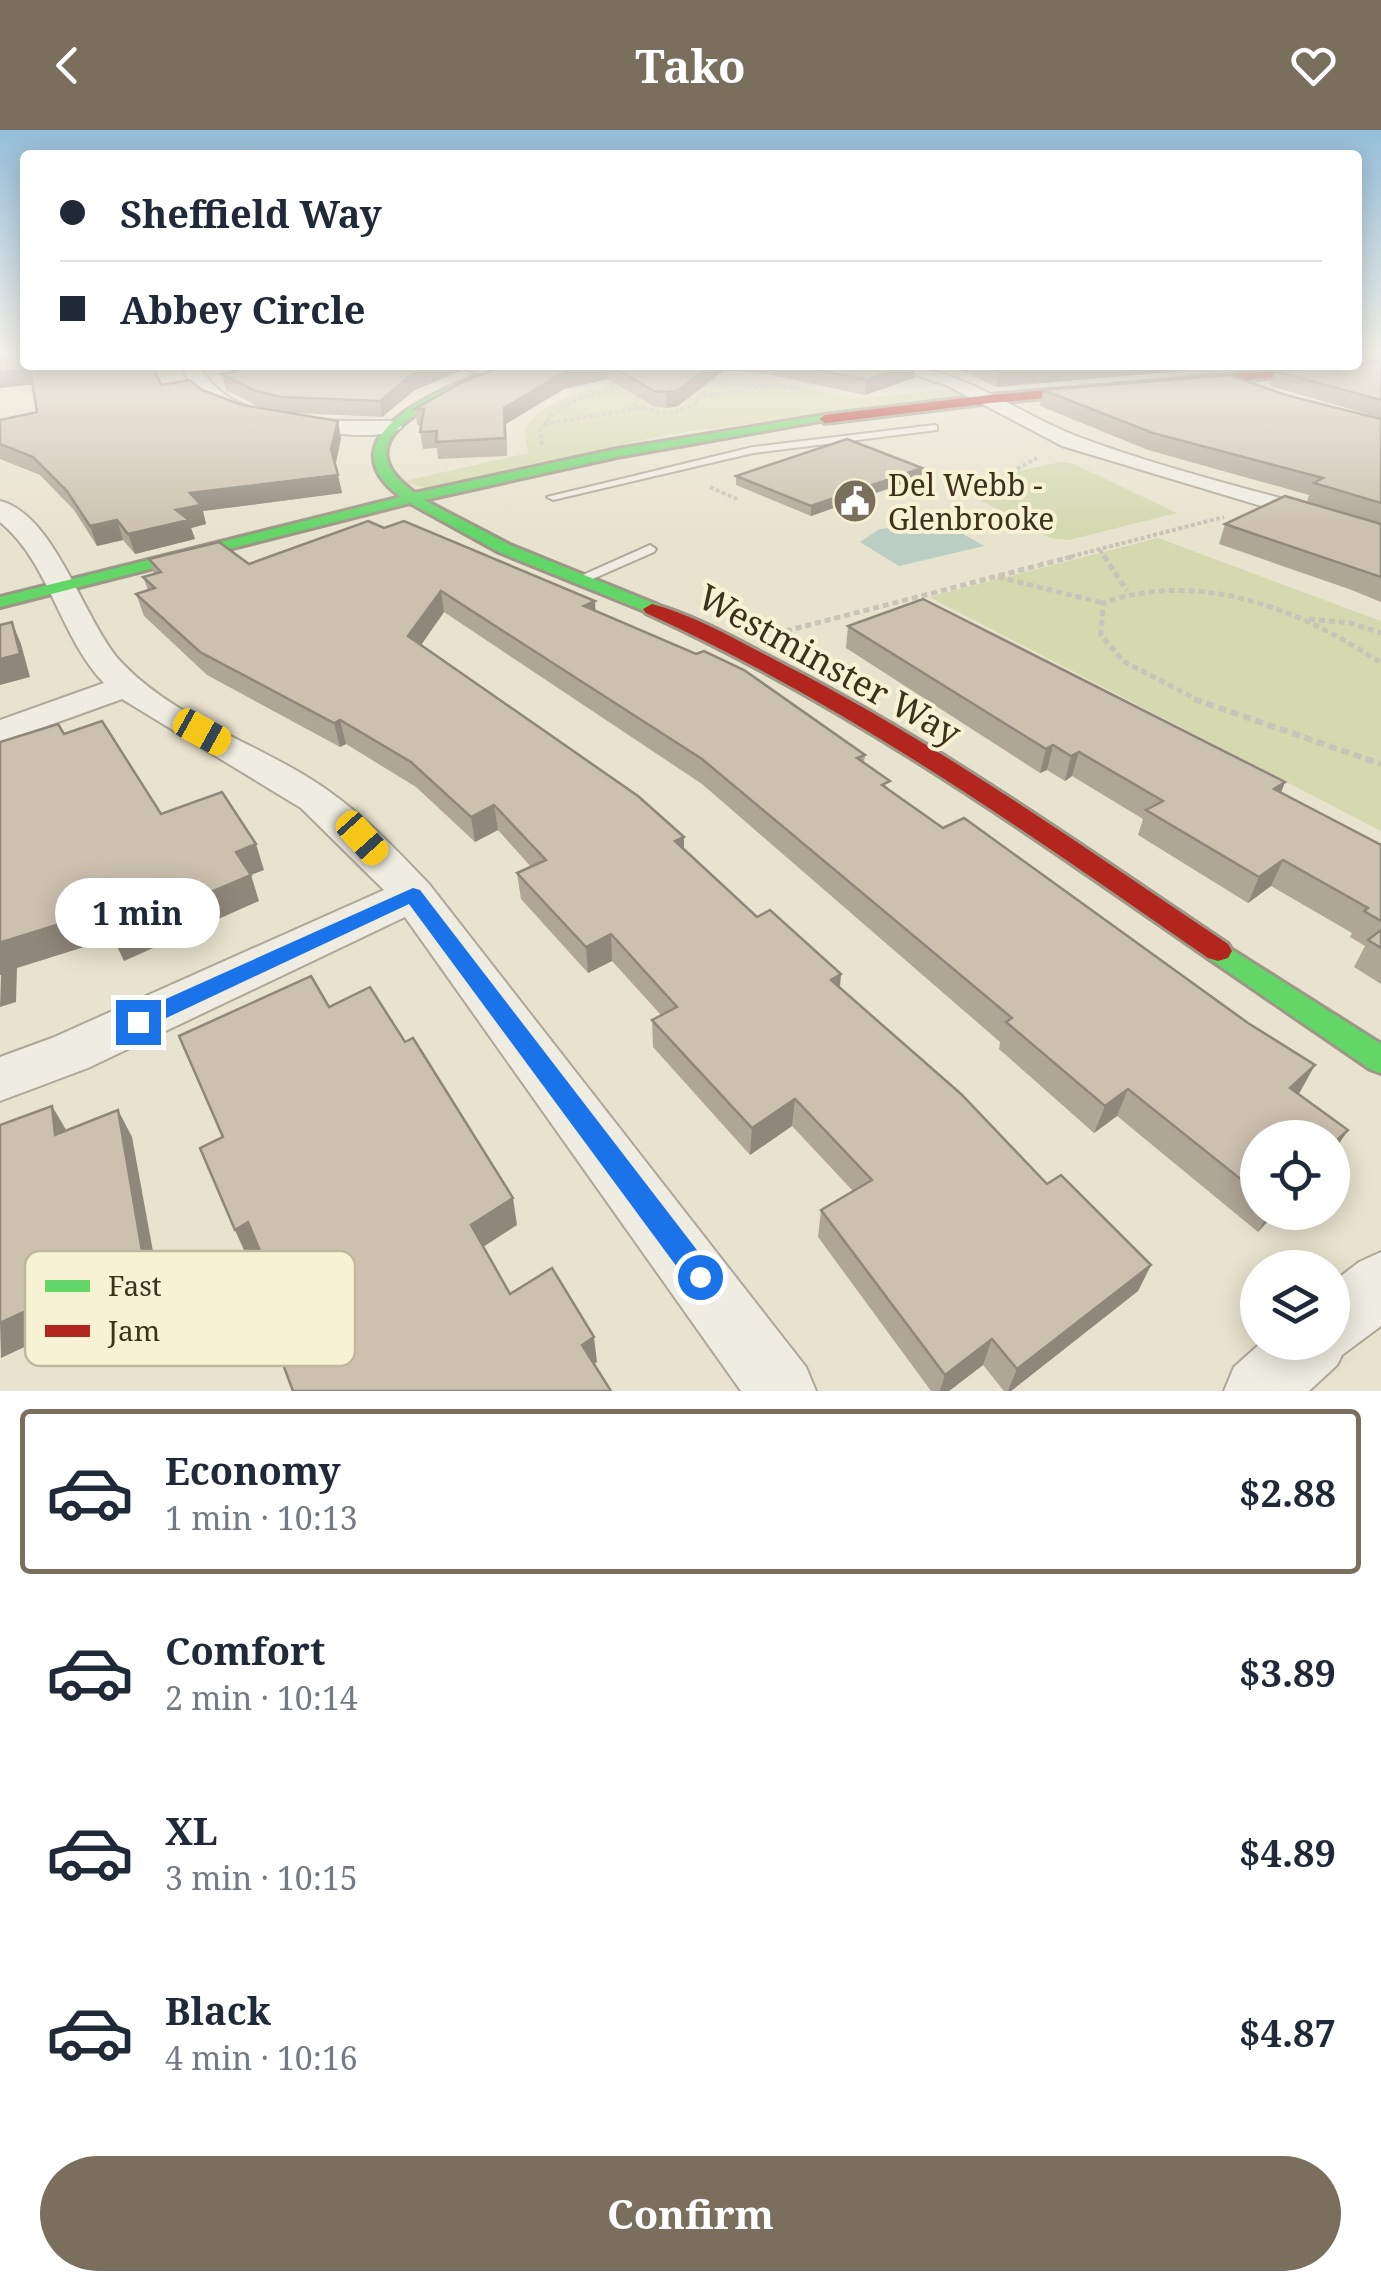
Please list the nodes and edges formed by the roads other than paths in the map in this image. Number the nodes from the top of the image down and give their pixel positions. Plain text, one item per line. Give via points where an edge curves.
1 (250, 412) edge
2 (413, 412) edge
3 (886, 412) edge
4 (1014, 412) edge
5 (392, 427) junction
6 (934, 428) dead end
7 (722, 432) junction
8 (752, 450) junction
9 (553, 497) dead end
10 (410, 501) junction
11 (0, 509) edge
12 (1381, 534) edge
13 (650, 549) dead end
14 (583, 578) junction
15 (57, 588) junction
16 (0, 602) edge
17 (126, 686) junction
18 (0, 732) edge
19 (413, 895) junction
20 (1381, 1060) edge
21 (0, 1078) edge
22 (1381, 1284) edge
23 (1350, 1311) edge
24 (1293, 1360) edge
25 (782, 1391) edge
26 (1258, 1391) edge

1 - 5 street
2 - 5 street
3 - 7 street
4 - 12 street via 1070,441
5 - 10 street, Westminster Way via 381,458 384,471
6 - 8 lane
7 - 8 lane
7 - 10 street
8 - 9 lane
10 - 14 street, Westminster Way
10 - 15 street
11 - 15 street via 32,539
13 - 14 lane
14 - 20 street, Westminster Way via 739,645 933,762
15 - 16 street
15 - 17 street via 96,654
17 - 18 street
17 - 19 street via 317,800
19 - 21 street via 70,1053
19 - 25 street
22 - 23 street
24 - 26 street

